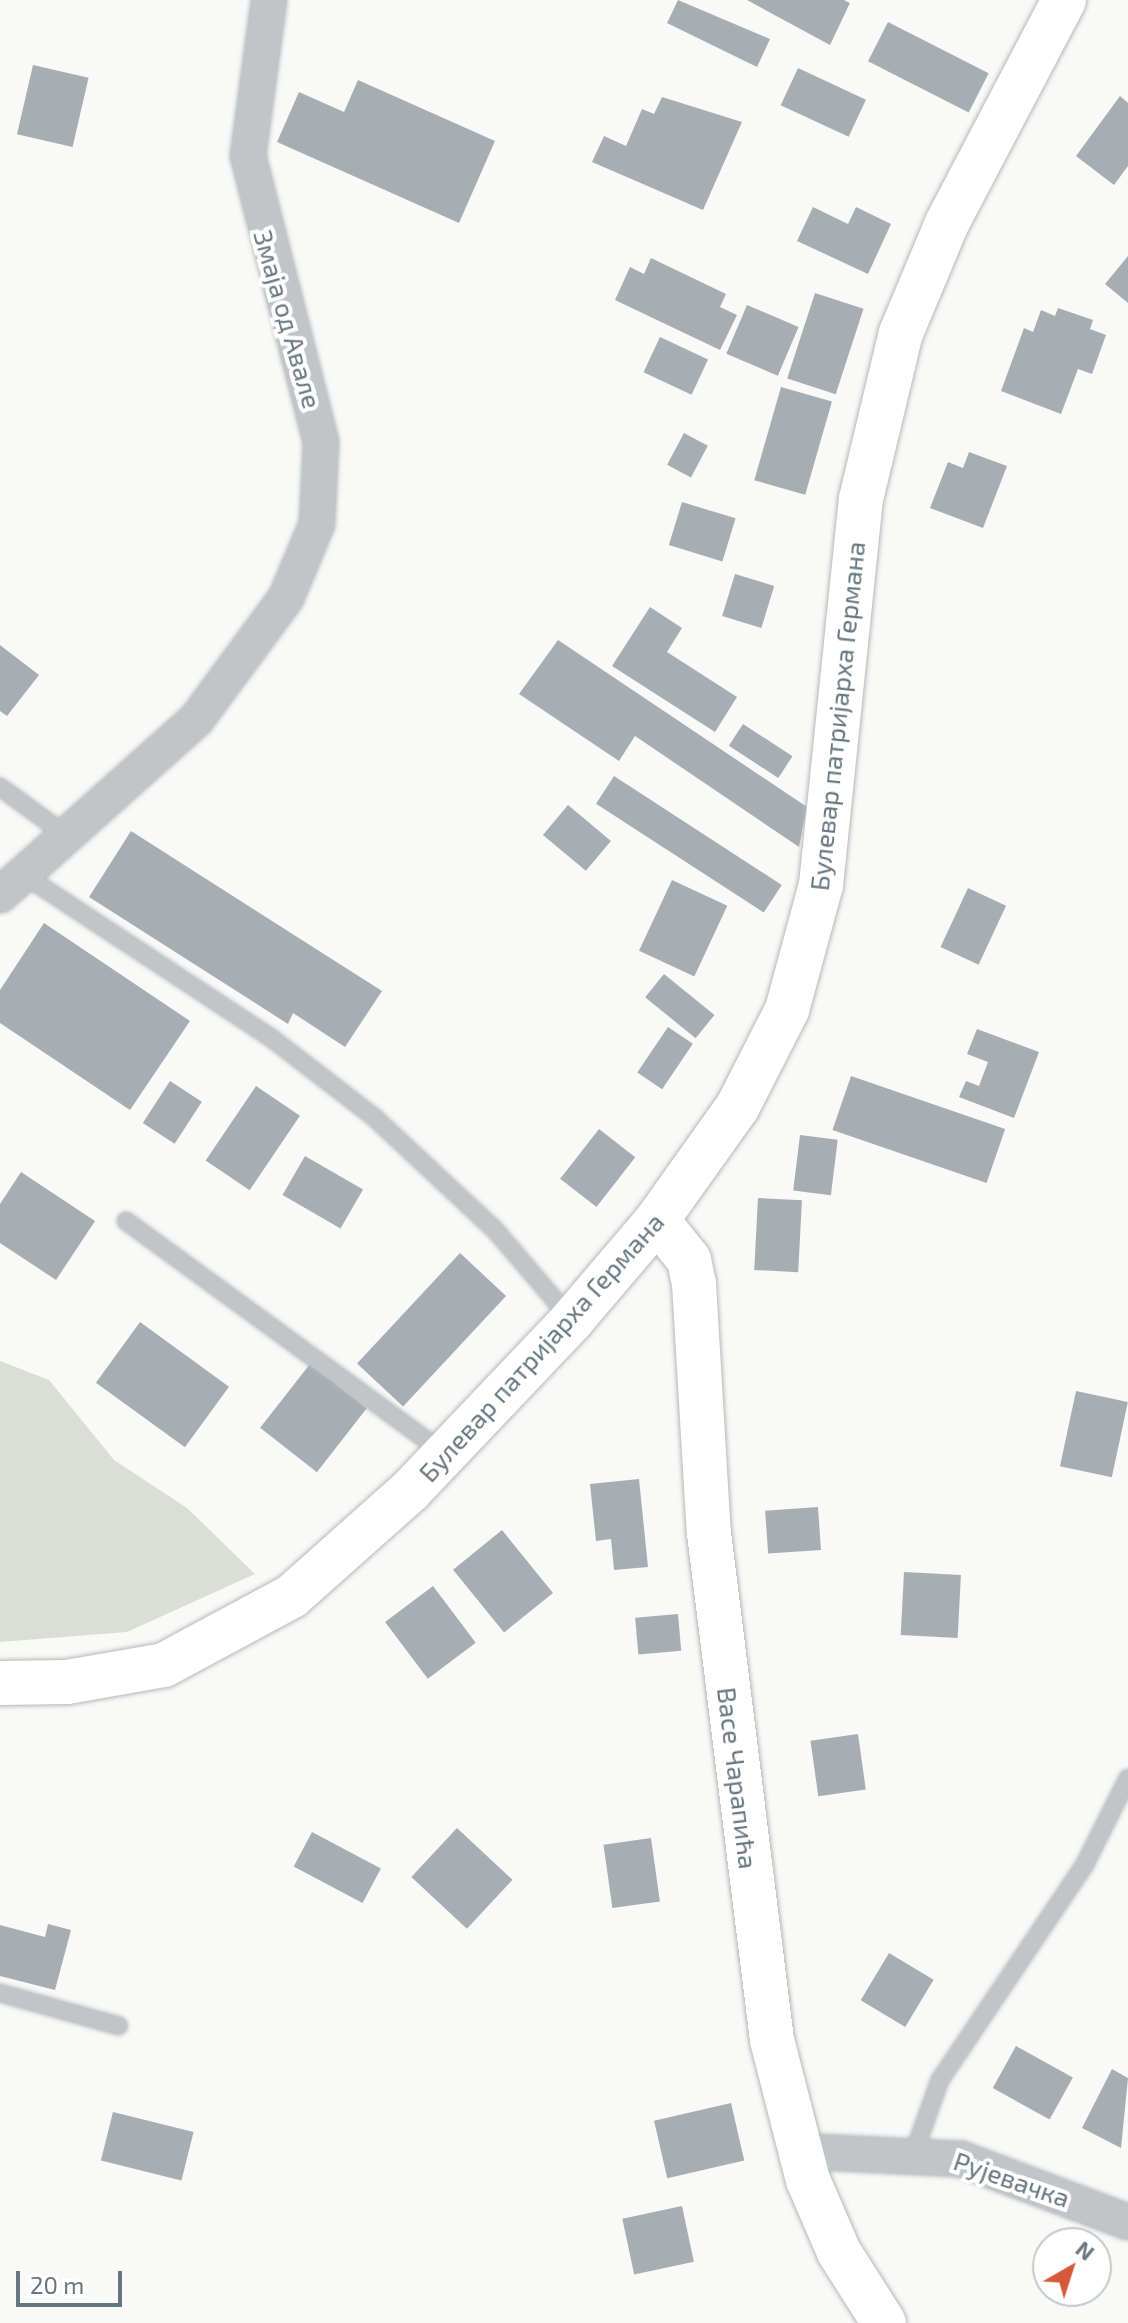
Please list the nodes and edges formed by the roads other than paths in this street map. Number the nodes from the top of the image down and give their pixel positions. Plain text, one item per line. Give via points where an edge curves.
1 (269, 0) edge
2 (1064, 0) edge
3 (0, 787) edge
4 (70, 838) junction
5 (13, 886) edge
6 (657, 1220) junction
7 (126, 1221) dead end
8 (572, 1320) junction
9 (447, 1455) junction
10 (0, 1683) edge
11 (1128, 1778) edge
12 (0, 1993) edge
13 (119, 2026) dead end
14 (797, 2151) junction
15 (912, 2158) junction
16 (1128, 2222) edge
17 (884, 2323) edge

1 - 4 street, Змаја од Авале via 248,156 321,442 317,524 286,598 196,720
2 - 6 main road, Булевар патријарха Германа via 947,223 887,384 861,499 821,885 787,1010 738,1106
3 - 4 lane
4 - 5 street, Змаја од Авале
5 - 8 lane via 270,1037 375,1118 495,1230
6 - 8 main road, Булевар патријарха Германа
6 - 14 main road, Васе Чарапића via 689,1260 694,1284 709,1533 731,1731 772,2040
7 - 9 lane
8 - 9 main road, Булевар патријарха Германа
9 - 10 main road, Булевар патријарха Германа via 329,1566 209,1646 137,1673
11 - 15 lane via 1068,1892 940,2080
12 - 13 lane
14 - 15 street, Рујевачка
14 - 17 main road, Васе Чарапића via 839,2252
15 - 16 street, Рујевачка via 945,2155 990,2167

